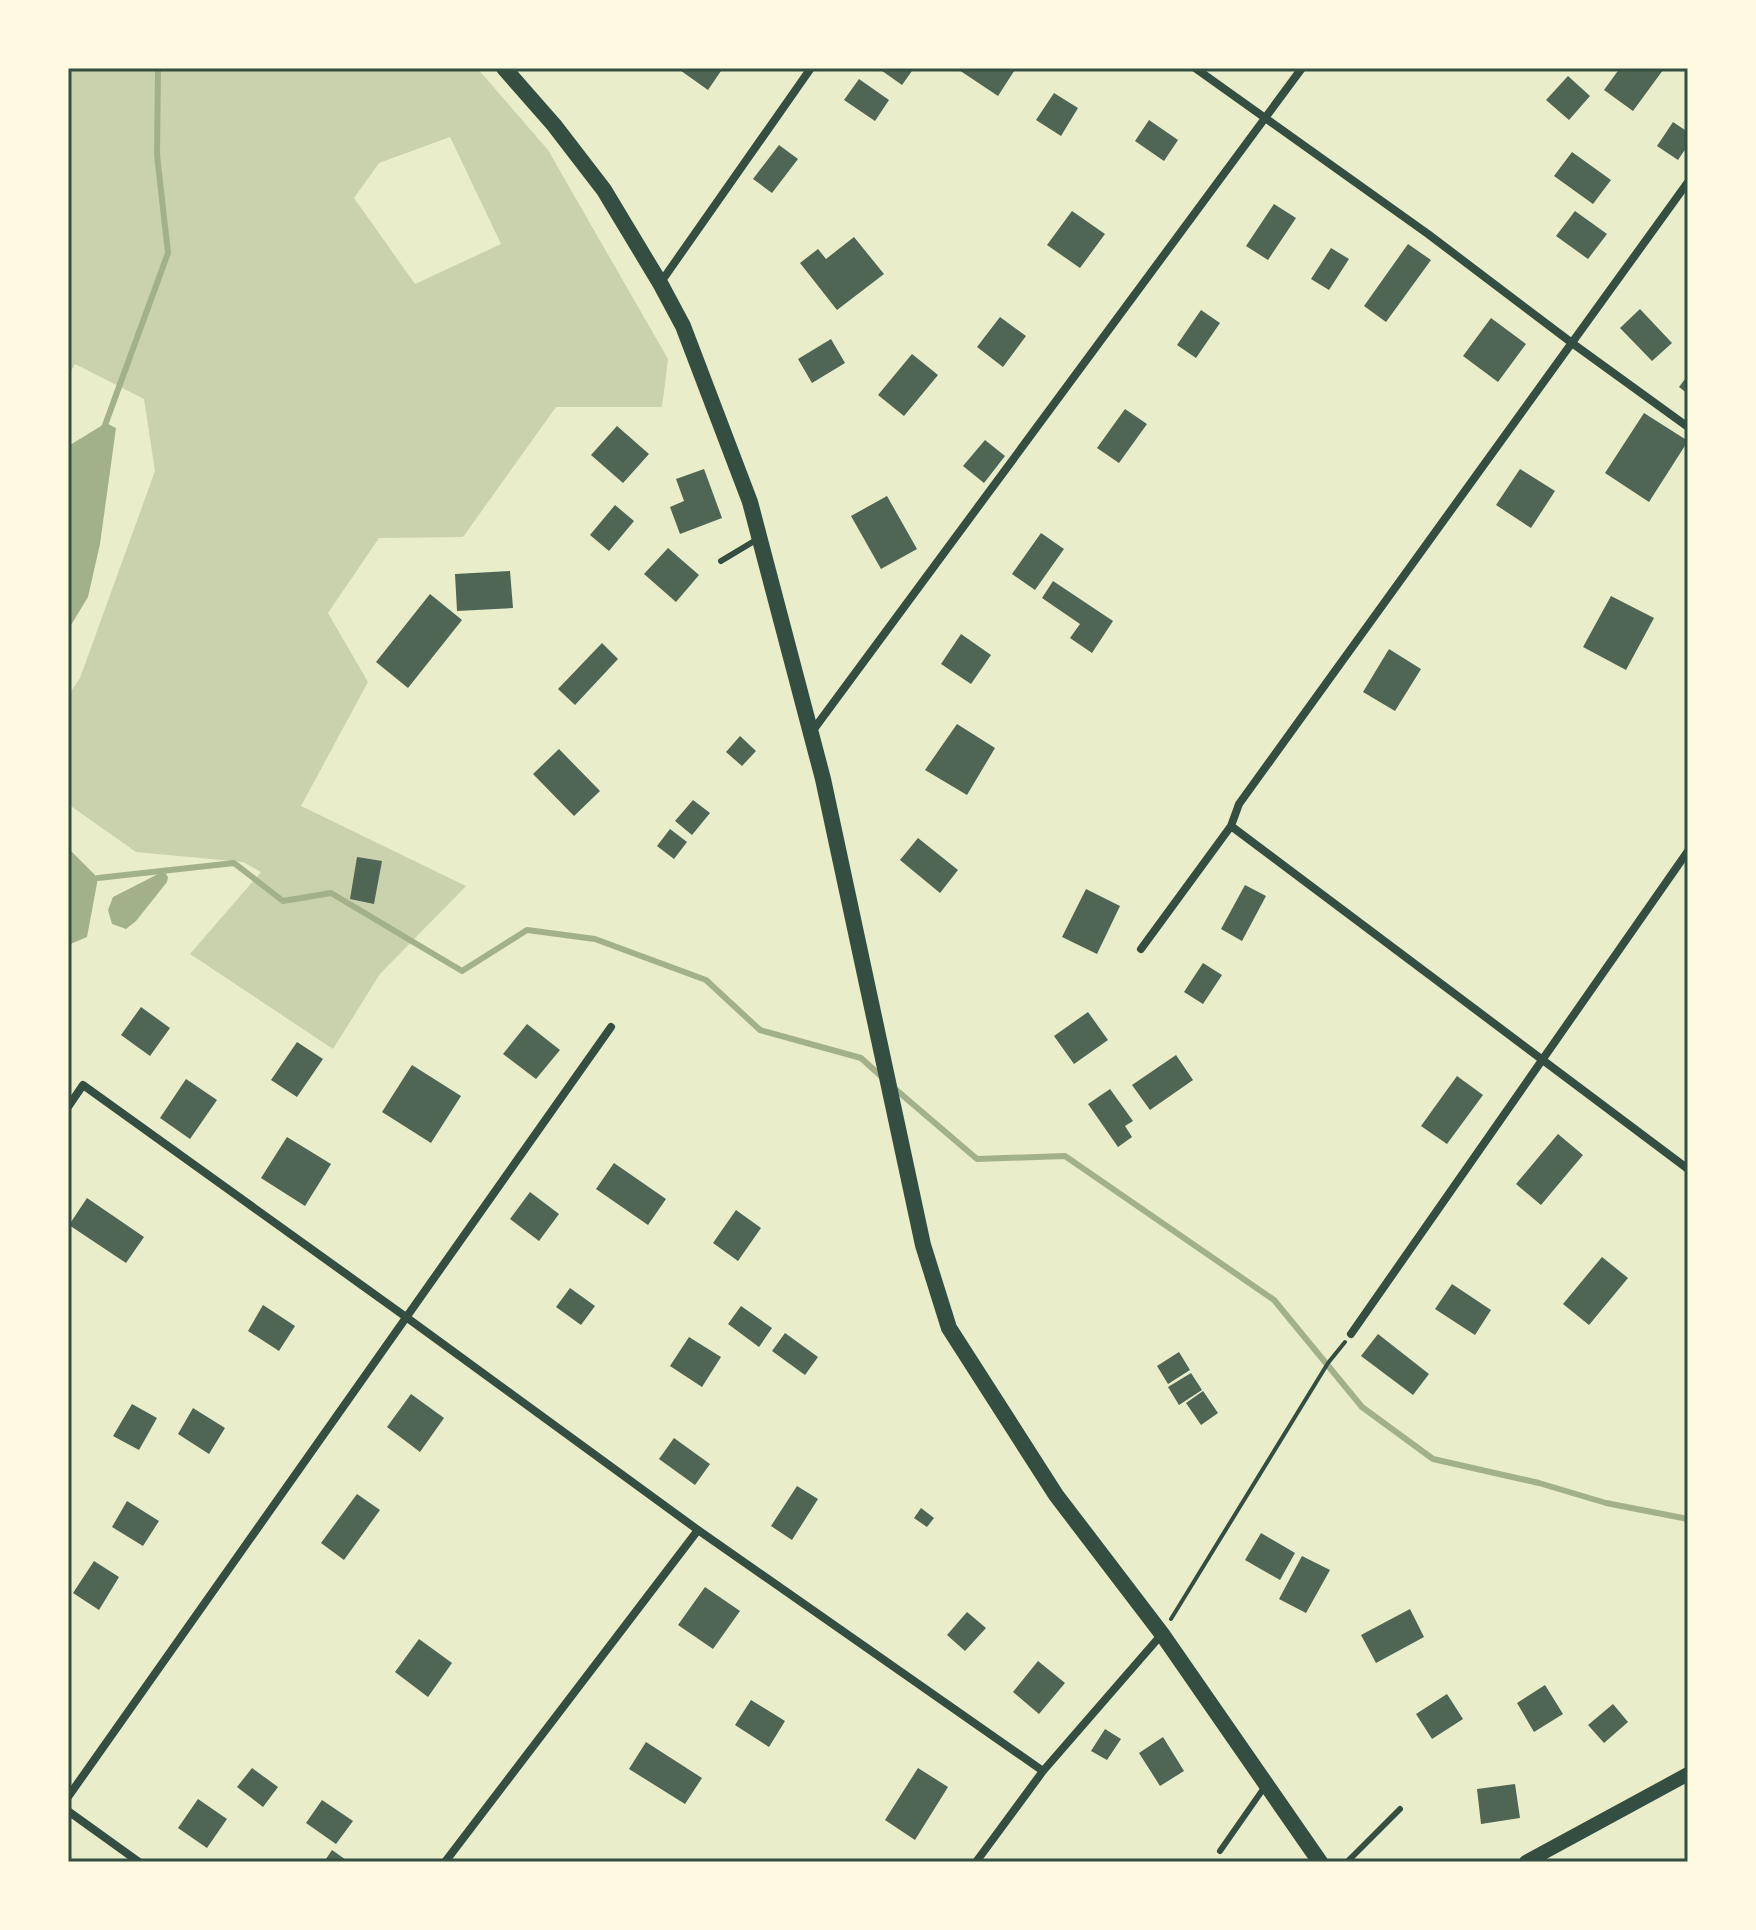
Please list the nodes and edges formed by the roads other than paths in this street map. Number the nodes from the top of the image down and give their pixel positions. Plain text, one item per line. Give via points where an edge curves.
1 (504, 68) edge
2 (811, 68) edge
3 (1195, 68) edge
4 (1302, 68) edge
5 (1265, 119) junction
6 (1688, 182) edge
7 (660, 283) junction
8 (1572, 343) junction
9 (1688, 427) edge
10 (759, 538) junction
11 (721, 561) dead end
12 (810, 734) junction
13 (1231, 826) junction
14 (1688, 851) edge
15 (1141, 949) dead end
16 (611, 1027) dead end
17 (1543, 1059) junction
18 (68, 1107) edge
19 (1688, 1169) edge
20 (406, 1317) junction
21 (1351, 1334) road end
22 (698, 1530) junction
23 (1162, 1634) junction
24 (1043, 1771) junction
25 (1688, 1774) edge
26 (1267, 1783) junction
27 (68, 1797) edge
28 (1400, 1809) dead end
29 (68, 1811) edge
30 (1220, 1851) dead end
31 (139, 1862) edge
32 (445, 1862) edge
33 (976, 1862) edge
34 (1320, 1862) edge
35 (1347, 1862) edge
36 (1526, 1862) edge

1 - 7 main road via 604,190
2 - 7 street
3 - 5 street
4 - 5 street
5 - 8 street
5 - 12 street
6 - 8 street
7 - 10 main road via 683,326
8 - 9 street
8 - 13 street via 1239,804
10 - 11 lane
10 - 12 main road
12 - 23 main road via 923,1245 949,1328 1056,1495
13 - 15 street
13 - 17 street
14 - 17 street
16 - 20 street
17 - 19 street
17 - 21 street
18 - 20 street via 83,1085
20 - 22 street
20 - 27 street
22 - 24 street
22 - 32 street
23 - 24 street
23 - 26 main road
24 - 33 street
25 - 36 street
26 - 30 lane
26 - 34 main road
28 - 35 lane
29 - 31 street

